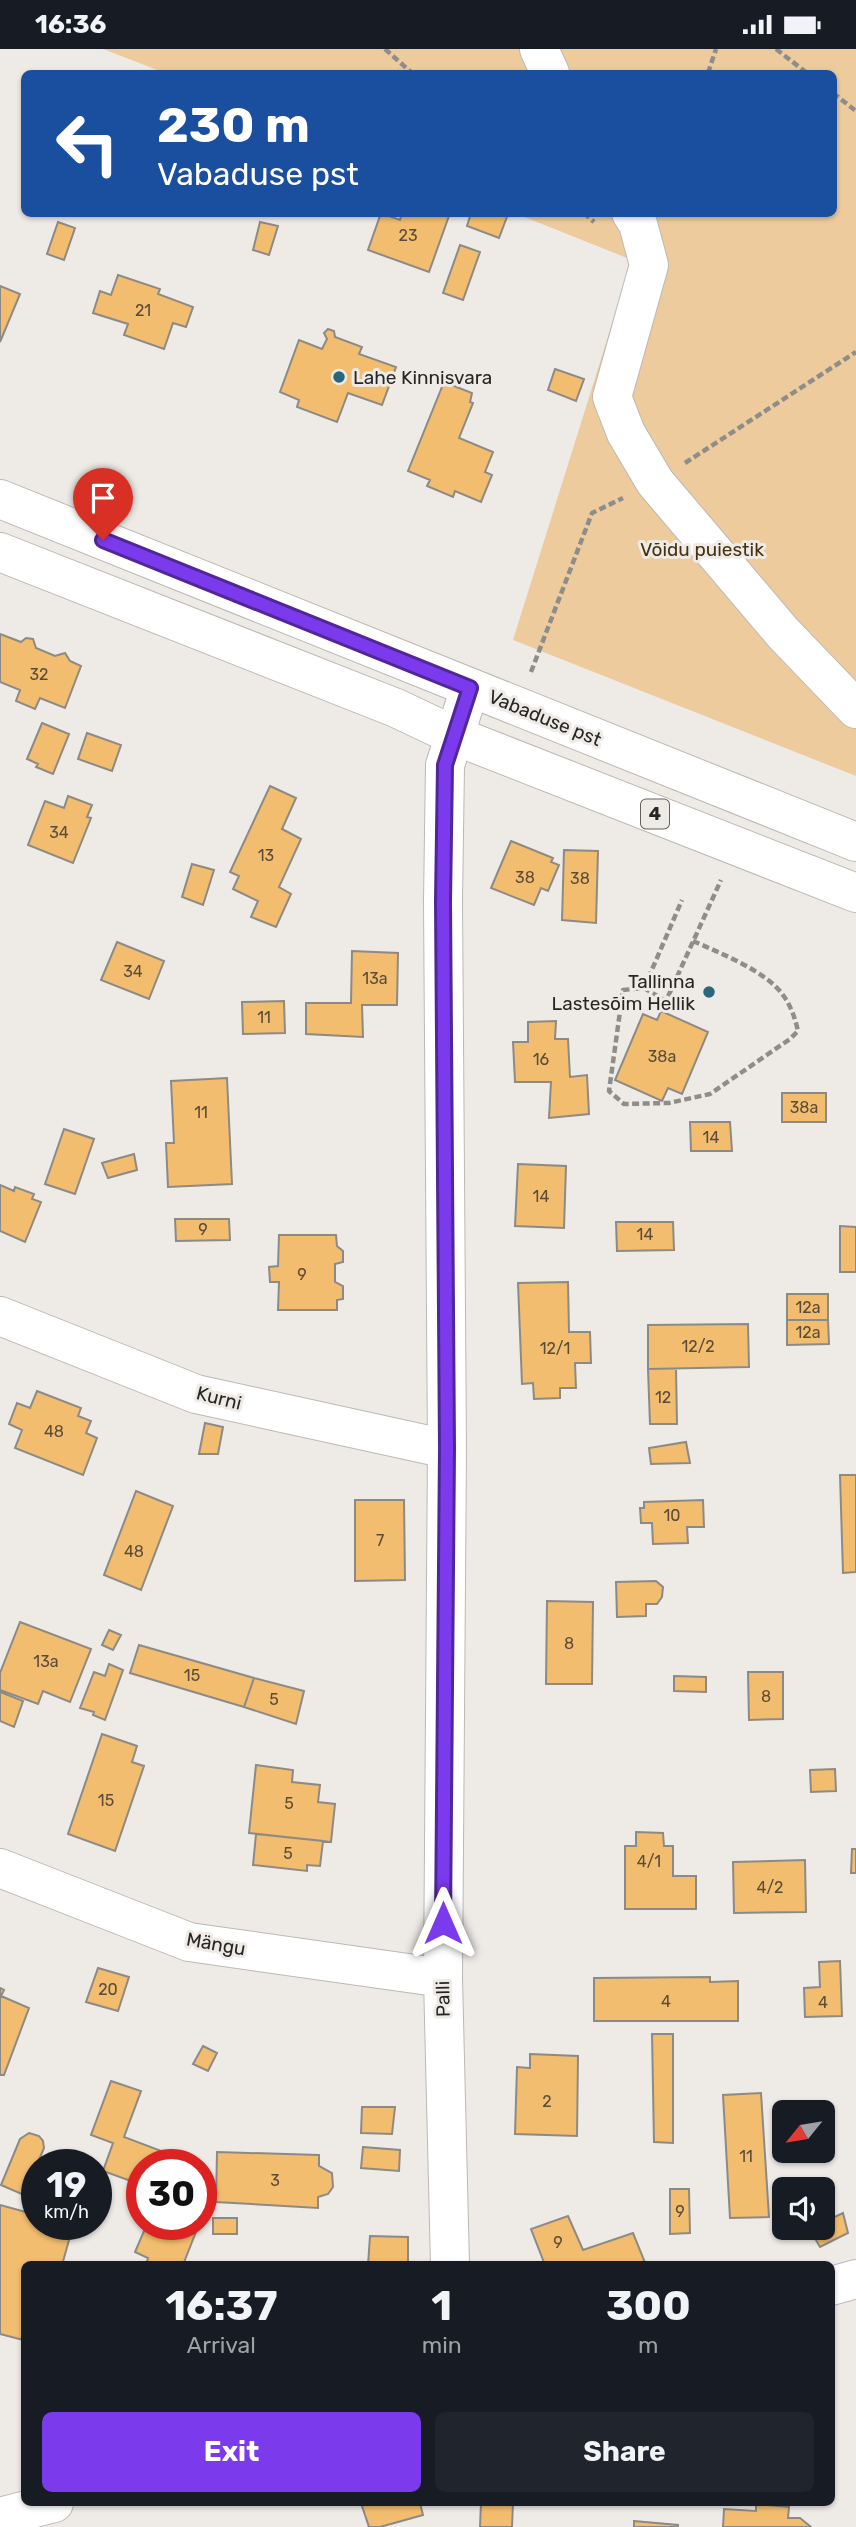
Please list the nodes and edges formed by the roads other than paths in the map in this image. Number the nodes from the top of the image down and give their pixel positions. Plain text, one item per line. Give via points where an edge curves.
1 (539, 49) edge
2 (549, 70) edge
3 (634, 217) edge
4 (0, 499) edge
5 (0, 552) edge
6 (470, 688) junction
7 (856, 709) edge
8 (453, 735) junction
9 (856, 842) edge
10 (856, 893) edge
11 (0, 1316) edge
12 (447, 1448) junction
13 (0, 1868) edge
14 (443, 1979) junction
15 (450, 2261) edge
16 (856, 2279) edge
17 (835, 2285) edge
18 (42, 2506) edge
19 (0, 2517) edge

1 - 2 main road
3 - 7 main road via 649,265 612,397 625,433 655,482 783,633
4 - 6 main road, Vabaduse pst
5 - 8 main road, 4 via 396,708
6 - 8 main road, Palli
6 - 9 main road, Vabaduse pst
8 - 10 main road, 4
8 - 12 main road, Palli via 445,765 443,901
11 - 12 main road, Kurni via 196,1394
12 - 14 main road, Palli
13 - 14 main road, Mängu via 189,1942
14 - 15 main road, Palli
16 - 17 main road
18 - 19 main road

